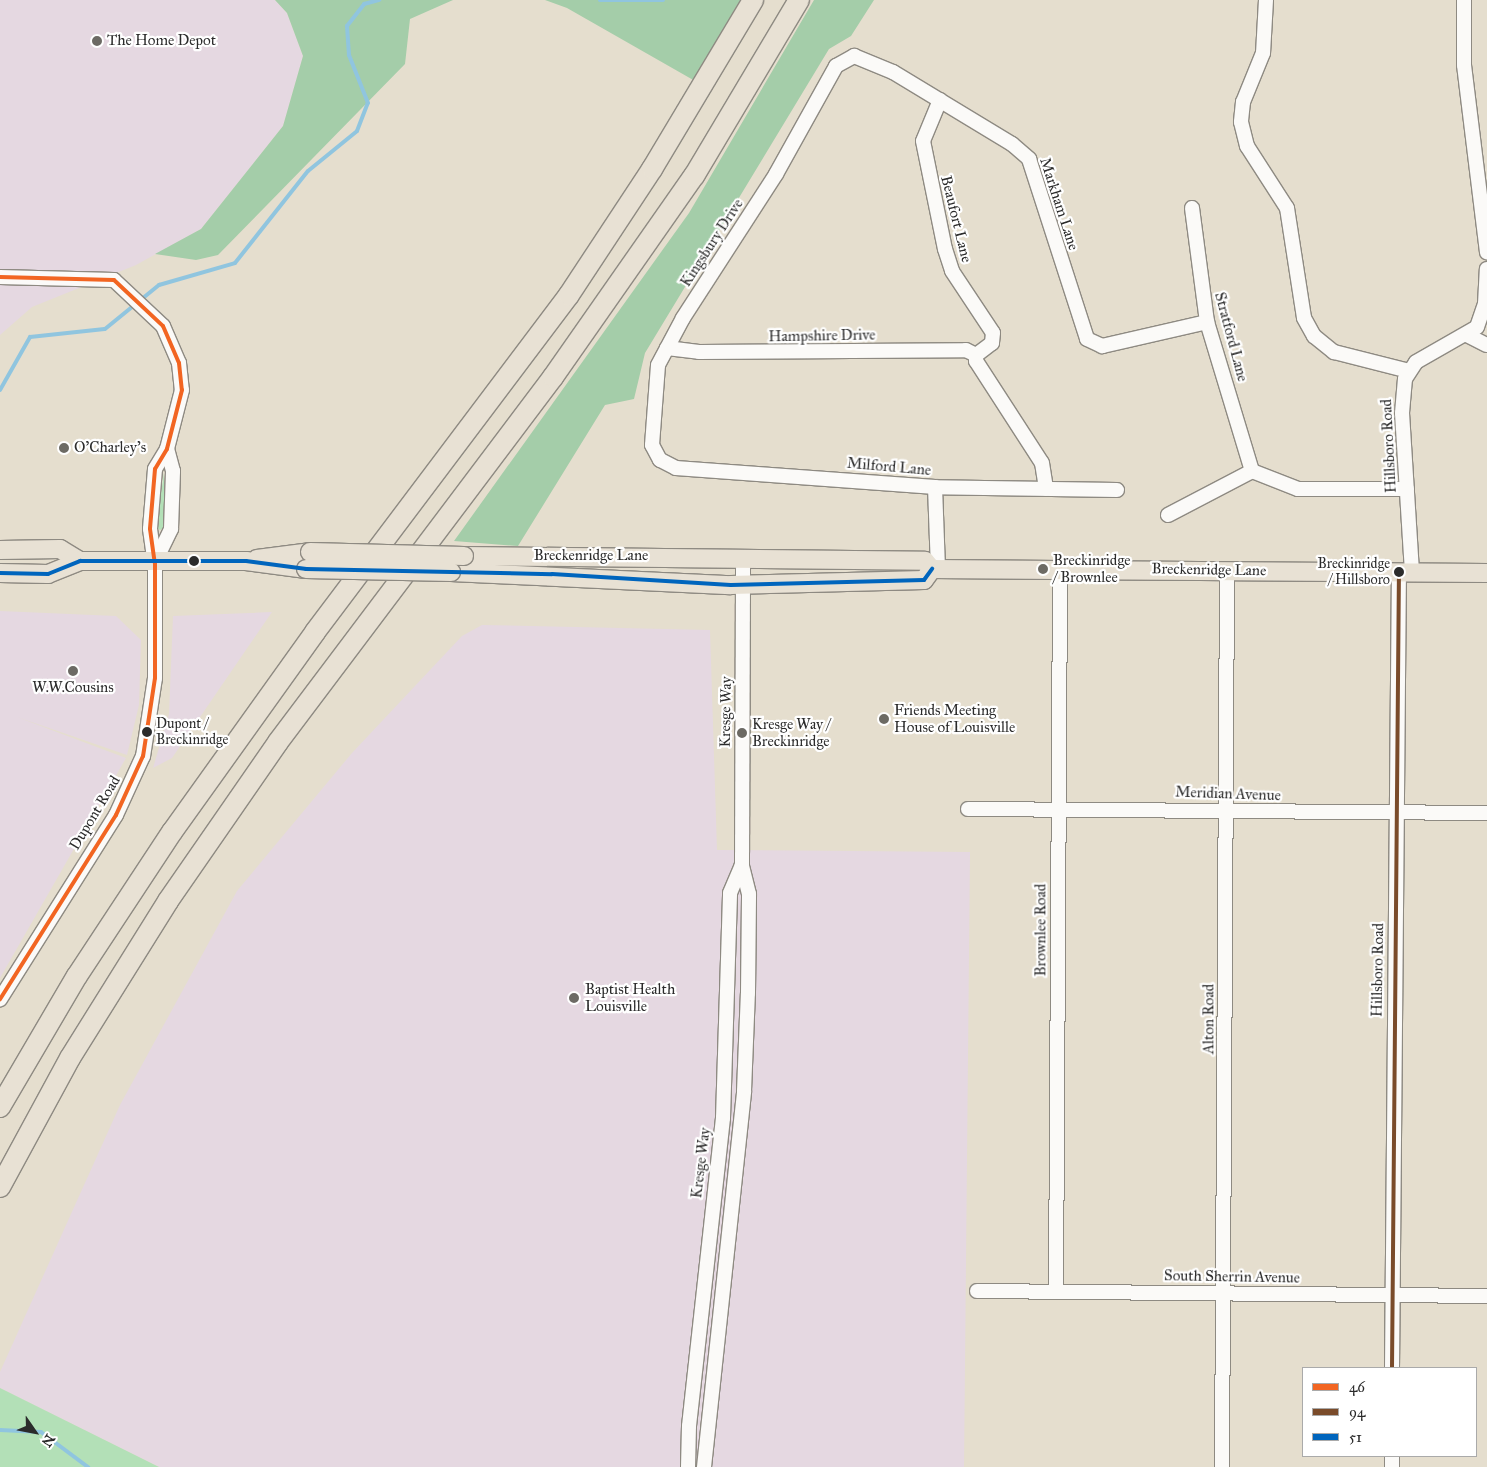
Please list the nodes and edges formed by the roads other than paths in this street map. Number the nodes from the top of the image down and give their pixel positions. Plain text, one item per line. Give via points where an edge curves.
1 (753, 0) edge
2 (800, 0) edge
3 (1266, 0) edge
4 (1464, 0) edge
5 (847, 58) joint
6 (940, 100) junction
7 (1481, 146) edge
8 (1192, 208) dead end
9 (1487, 253) edge
10 (1487, 269) edge
11 (0, 277) edge
12 (1207, 322) junction
13 (1467, 335) junction
14 (1487, 345) edge
15 (667, 348) junction
16 (976, 355) junction
17 (1409, 371) junction
18 (167, 449) junction
19 (660, 460) joint
20 (1252, 471) junction
21 (935, 487) junction
22 (1046, 489) junction
23 (1407, 489) junction
24 (1117, 490) dead end
25 (1168, 515) dead end
26 (0, 550) edge
27 (743, 560) junction
28 (80, 561) junction
29 (246, 561) junction
30 (155, 563) junction
31 (935, 569) junction
32 (1060, 569) junction
33 (1227, 570) junction
34 (1405, 571) junction
35 (0, 573) edge
36 (1487, 573) edge
37 (743, 584) junction
38 (1058, 807) junction
39 (968, 809) dead end
40 (1227, 811) junction
41 (1395, 812) junction
42 (1487, 813) edge
43 (742, 865) junction
44 (0, 999) edge
45 (0, 1107) edge
46 (0, 1187) edge
47 (977, 1291) dead end
48 (1056, 1292) junction
49 (1224, 1293) junction
50 (1392, 1295) junction
51 (1487, 1296) edge
52 (1392, 1367) edge
53 (688, 1467) edge
54 (704, 1467) edge
55 (1222, 1467) edge

1 - 45 highway via 652,169 569,295 315,632 172,832 78,976
2 - 46 highway via 694,176 553,376 278,742 168,901 70,1058
3 - 17 street via 1263,53 1243,102 1241,122 1247,146 1287,208 1304,318 1314,336 1334,352
4 - 7 street via 1464,65
5 - 6 street, Markham Lane via 861,57
5 - 15 street, Kingsbury Drive via 836,66 776,174
6 - 12 street, Markham Lane via 1012,144 1028,159 1087,339 1102,346
6 - 16 street, Beaufort Lane via 924,135 924,154 952,271 993,333 992,343
7 - 9 street
8 - 12 street, Stratford Lane
10 - 13 street via 1481,318
11 - 18 street, Dupont Road via 95,277 122,285 163,326 182,376 182,400
12 - 20 street, Stratford Lane
13 - 14 street
13 - 17 street via 1424,356
15 - 16 street, Hampshire Drive via 699,352 966,350
15 - 19 street, Kingsbury Drive via 658,365 652,438
16 - 22 street via 979,368 1047,472
17 - 23 street, Hillsboro Road via 1402,414
18 - 30 street, Dupont Road via 155,470 150,529
18 - 30 street via 173,470 171,529
19 - 21 street, Milford Lane via 676,468
20 - 23 street via 1298,489
20 - 25 street
21 - 22 street, Milford Lane
21 - 31 street
22 - 24 street, Milford Lane
23 - 34 street, Hillsboro Road
26 - 28 main road, Breckenridge Lane via 60,549
27 - 29 main road, Breckenridge Lane, bridge via 310,552
27 - 31 main road, Breckenridge Lane via 925,561
27 - 37 street, Kresge Way
28 - 30 main road, Breckenridge Lane
28 - 35 main road, Breckenridge Lane via 48,574
29 - 30 main road, Breckenridge Lane
29 - 37 main road, Breckenridge Lane, bridge via 306,570 451,572
30 - 44 street, Dupont Road via 155,678 143,756 116,815
31 - 32 main road, Breckenridge Lane
31 - 37 main road, Breckenridge Lane via 924,580
32 - 33 main road, Breckenridge Lane
32 - 38 street, Brownlee Road
33 - 34 main road, Breckenridge Lane
33 - 40 street, Alton Road
34 - 36 main road, Breckenridge Lane
34 - 41 street, Hillsboro Road
37 - 43 street, Kresge Way
38 - 39 street, Meridian Avenue
38 - 40 street, Meridian Avenue
38 - 48 street, Brownlee Road
40 - 41 street, Meridian Avenue
40 - 49 street, Alton Road
41 - 42 street, Meridian Avenue
41 - 50 street, Hillsboro Road
43 - 53 street, Kresge Way via 730,893 723,1118 689,1426
43 - 54 street, Kresge Way via 749,894 744,1090
47 - 48 street, South Sherrin Avenue
48 - 49 street, South Sherrin Avenue
49 - 50 street, South Sherrin Avenue
49 - 55 street, Alton Road
50 - 51 street, South Sherrin Avenue
50 - 52 street, Hillsboro Road

